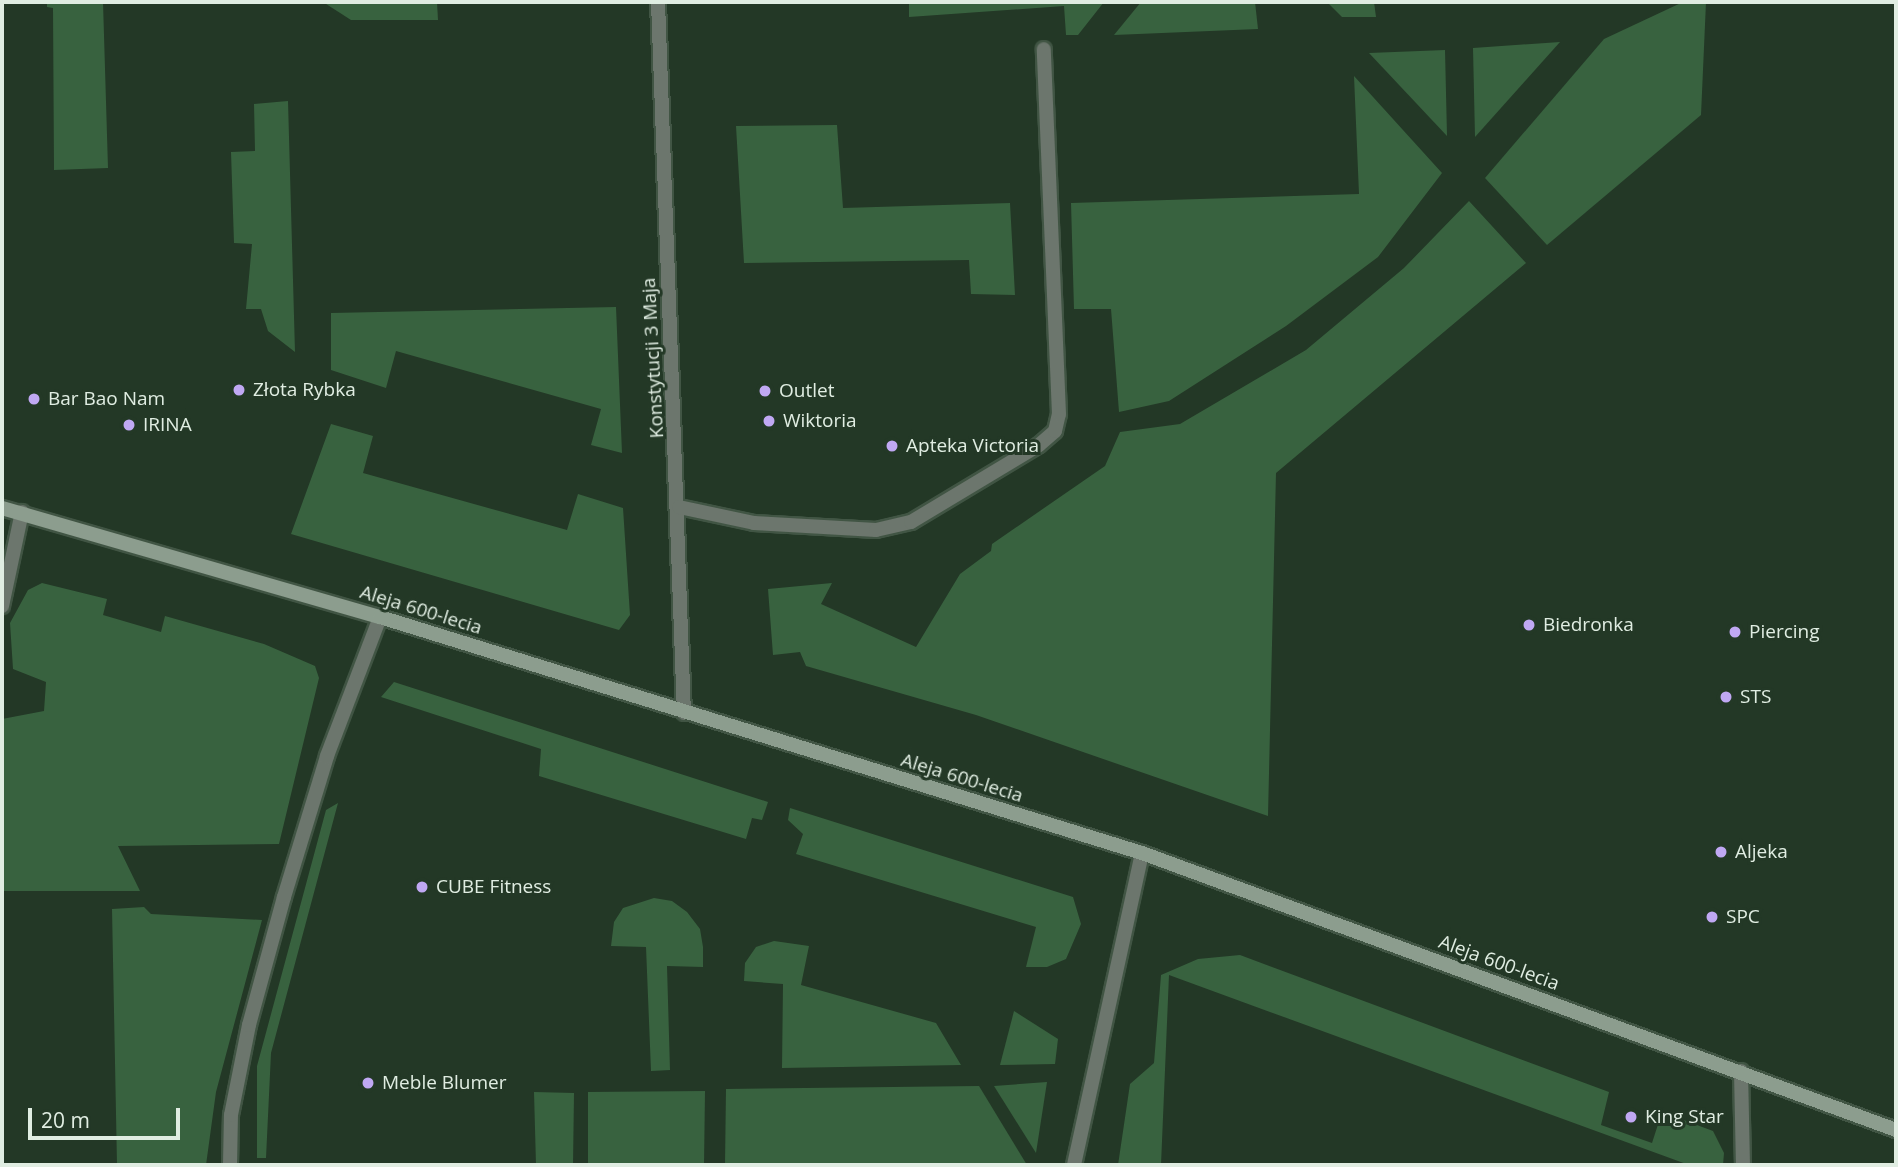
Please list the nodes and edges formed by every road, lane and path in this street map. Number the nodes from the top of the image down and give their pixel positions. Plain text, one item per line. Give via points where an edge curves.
1 (658, 2) edge
2 (1044, 49) dead end
3 (679, 507) junction
4 (2, 508) edge
5 (22, 512) junction
6 (2, 606) edge
7 (380, 617) junction
8 (684, 712) junction
9 (1142, 853) junction
10 (1741, 1071) junction
11 (1896, 1130) edge
12 (230, 1165) edge
13 (1074, 1165) edge
14 (1743, 1165) edge

1 - 3 street, Konstytucji 3 Maja
2 - 3 street via 1059,414 1055,431 911,522 876,530 754,523
3 - 8 street, Konstytucji 3 Maja
4 - 5 main road, Aleja 600-lecia
5 - 6 street
5 - 7 main road, Aleja 600-lecia
7 - 8 main road, Aleja 600-lecia
7 - 12 street via 327,756 249,1025 231,1115
8 - 9 main road, Aleja 600-lecia
9 - 10 main road, Aleja 600-lecia
9 - 13 street
10 - 11 main road, Aleja 600-lecia
10 - 14 street

